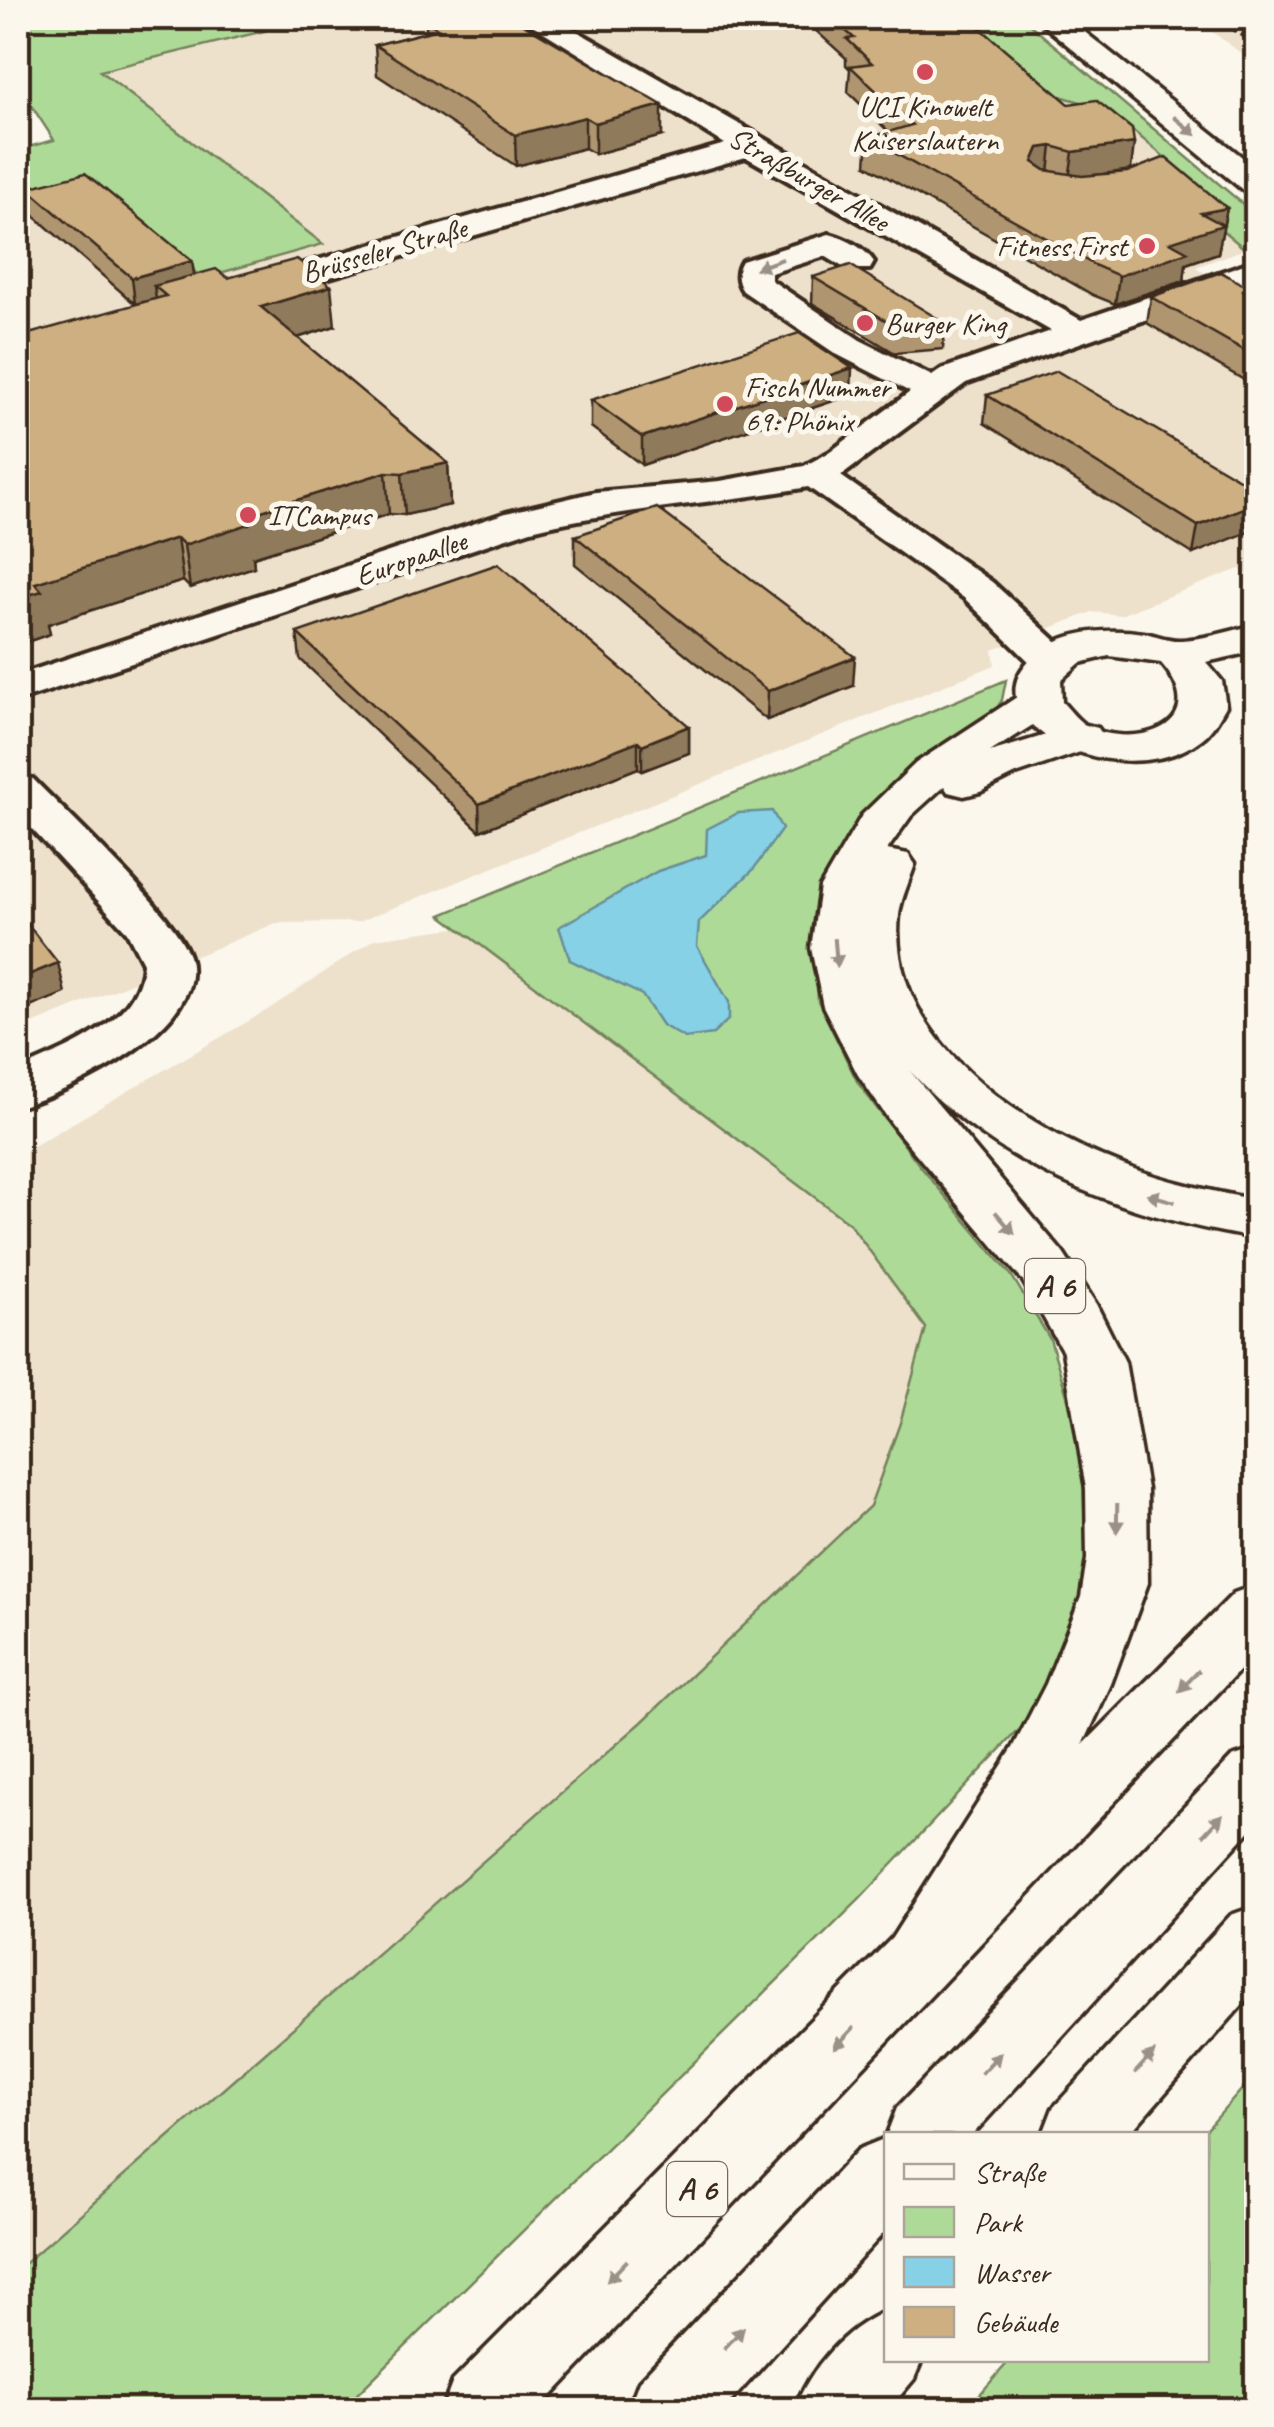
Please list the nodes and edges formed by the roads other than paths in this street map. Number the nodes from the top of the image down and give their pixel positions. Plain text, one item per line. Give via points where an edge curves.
1 (501, 18) edge
2 (1050, 18) edge
3 (1094, 18) edge
4 (539, 20) edge
5 (1203, 103) dead end
6 (750, 146) junction
7 (1256, 184) edge
8 (858, 262) dead end
9 (1256, 270) edge
10 (217, 298) edge
11 (1076, 331) junction
12 (933, 390) junction
13 (815, 475) junction
14 (978, 590) junction
15 (1256, 638) edge
16 (1094, 646) junction
17 (1176, 654) junction
18 (1256, 656) edge
19 (1046, 681) junction
20 (1218, 681) junction
21 (18, 689) edge
22 (1082, 737) junction
23 (18, 788) edge
24 (18, 1090) edge
25 (1256, 1219) edge
26 (1256, 1611) edge
27 (1256, 1778) edge
28 (1256, 1938) edge
29 (912, 1969) junction
30 (926, 2132) edge
31 (1082, 2132) edge
32 (884, 2177) edge
33 (884, 2353) edge
34 (482, 2410) edge
35 (668, 2410) edge
36 (834, 2410) edge

1 - 4 street, Straßburger Allee
2 -> 7 main road
3 - 5 main road
4 - 6 street, Straßburger Allee
6 - 10 street, Brüsseler Straße
6 - 11 street, Straßburger Allee
8 -> 12 street via 829,244 754,268 751,275 754,284 848,347
9 - 11 street, Europaallee
11 - 12 street, Europaallee via 980,365
12 - 13 street, Europaallee
13 - 14 street
13 - 21 street, Europaallee via 519,521
14 - 16 street
14 - 19 street
15 - 17 main road
16 - 17 main road via 1150,646
16 - 19 main road
17 - 20 main road
18 - 20 main road
19 - 22 main road via 1062,727
19 -> 29 main road, A 6 via 878,824 842,885 834,938 840,990 870,1057 1044,1268 1094,1354 1118,1472 1116,1585 1078,1690
20 - 22 main road via 1224,715 1192,742 1138,750
25 -> 22 main road via 1131,1190 1018,1136 929,1063 885,996 873,920 876,892 898,848 961,783
23 - 24 street via 143,922 168,967 158,1000 134,1027 92,1056
26 -> 29 main road, A 6
30 -> 27 main road
31 -> 28 main road
29 -> 34 main road, A 6
35 -> 32 main road
33 - 36 main road

